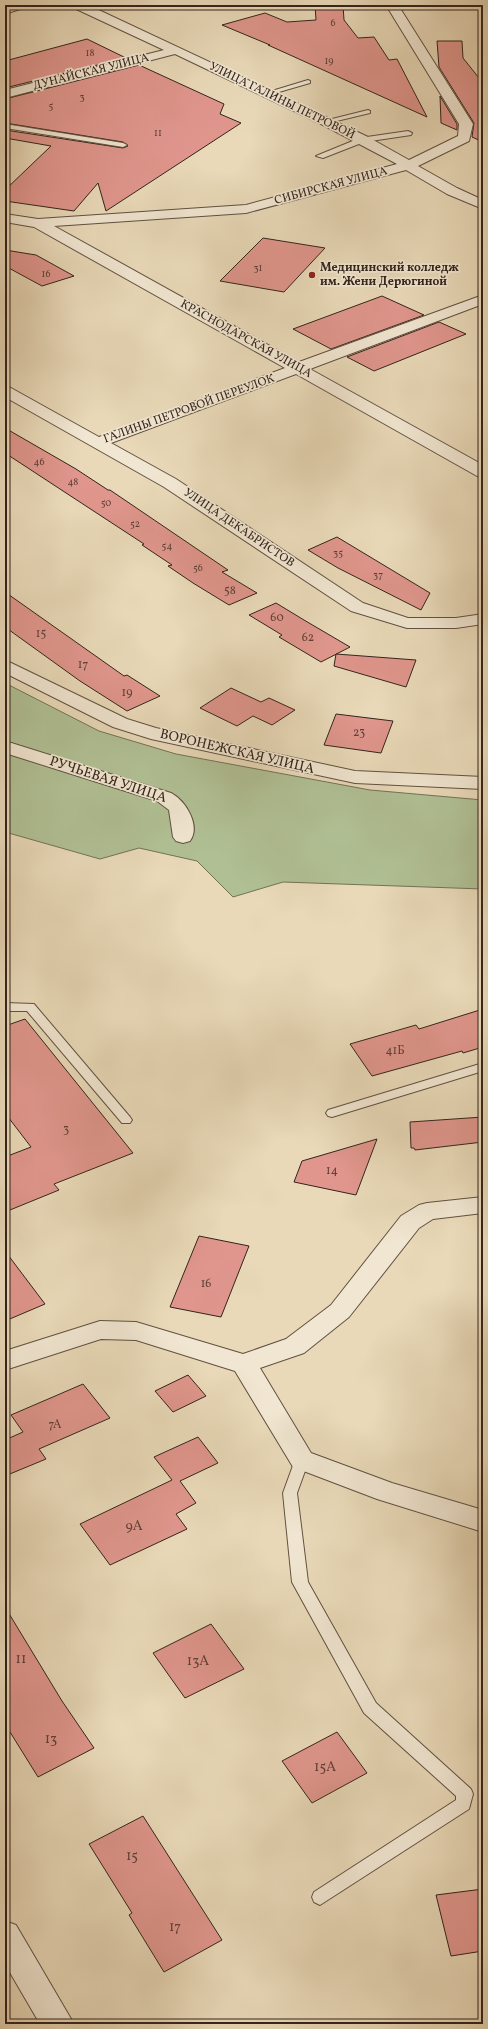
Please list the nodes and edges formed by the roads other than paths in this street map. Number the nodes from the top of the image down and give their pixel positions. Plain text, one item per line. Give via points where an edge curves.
1 (19, 5) edge
2 (78, 5) edge
3 (392, 5) edge
4 (5, 10) edge
5 (177, 50) junction
6 (308, 82) dead end
7 (5, 94) edge
8 (265, 94) junction
9 (368, 112) dead end
10 (324, 122) junction
11 (5, 126) edge
12 (408, 134) dead end
13 (363, 140) junction
14 (123, 145) dead end
15 (320, 156) dead end
16 (410, 165) junction
17 (483, 205) edge
18 (5, 218) edge
19 (38, 223) junction
20 (483, 299) edge
21 (299, 369) junction
22 (5, 391) edge
23 (97, 442) junction
24 (483, 472) edge
25 (483, 619) edge
26 (5, 666) edge
27 (5, 747) edge
28 (483, 783) edge
29 (183, 837) dead end
30 (5, 1007) edge
31 (483, 1067) edge
32 (332, 1113) dead end
33 (126, 1120) dead end
34 (476, 1209) edge
35 (5, 1361) edge
36 (244, 1364) junction
37 (302, 1460) junction
38 (483, 1521) edge
39 (320, 1897) dead end
40 (5, 1935) edge
41 (58, 2024) edge

1 - 4 street
2 - 5 street, УЛИЦА ГАЛИНЫ ПЕТРОВОЙ
3 - 16 street, СИБИРСКАЯ УЛИЦА via 466,124 464,138
5 - 7 street, ДУНАЙСКАЯ УЛИЦА
5 - 8 street, УЛИЦА ГАЛИНЫ ПЕТРОВОЙ
6 - 8 lane
8 - 10 street, УЛИЦА ГАЛИНЫ ПЕТРОВОЙ
9 - 10 lane
10 - 13 street, УЛИЦА ГАЛИНЫ ПЕТРОВОЙ
11 - 14 lane
12 - 13 lane
13 - 15 lane
13 - 16 street, УЛИЦА ГАЛИНЫ ПЕТРОВОЙ
16 - 17 street, УЛИЦА ГАЛИНЫ ПЕТРОВОЙ via 462,197
16 - 19 street, СИБИРСКАЯ УЛИЦА via 246,209
18 - 19 street, КРАСНОДАРСКАЯ УЛИЦА
19 - 21 street, КРАСНОДАРСКАЯ УЛИЦА
20 - 21 street, ГАЛИНЫ ПЕТРОВОЙ ПЕРЕУЛОК
21 - 23 street, ГАЛИНЫ ПЕТРОВОЙ ПЕРЕУЛОК
21 - 24 street, КРАСНОДАРСКАЯ УЛИЦА
22 - 23 street, УЛИЦА ДЕКАБРИСТОВ
23 - 25 street, УЛИЦА ДЕКАБРИСТОВ via 170,483 357,607 407,623 456,623
26 - 28 street, ВОРОНЕЖСКАЯ УЛИЦА via 120,723 151,733 355,777
27 - 29 street, РУЧЬЕВАЯ УЛИЦА via 174,802 180,809
30 - 33 lane via 30,1007
31 - 32 lane
34 - 36 street via 427,1211 410,1222 340,1311 295,1346
35 - 36 street via 100,1330 136,1331
36 - 37 street
37 - 38 street via 386,1492
37 - 39 lane via 290,1493 300,1582 370,1708 465,1794 463,1804
40 - 41 street

